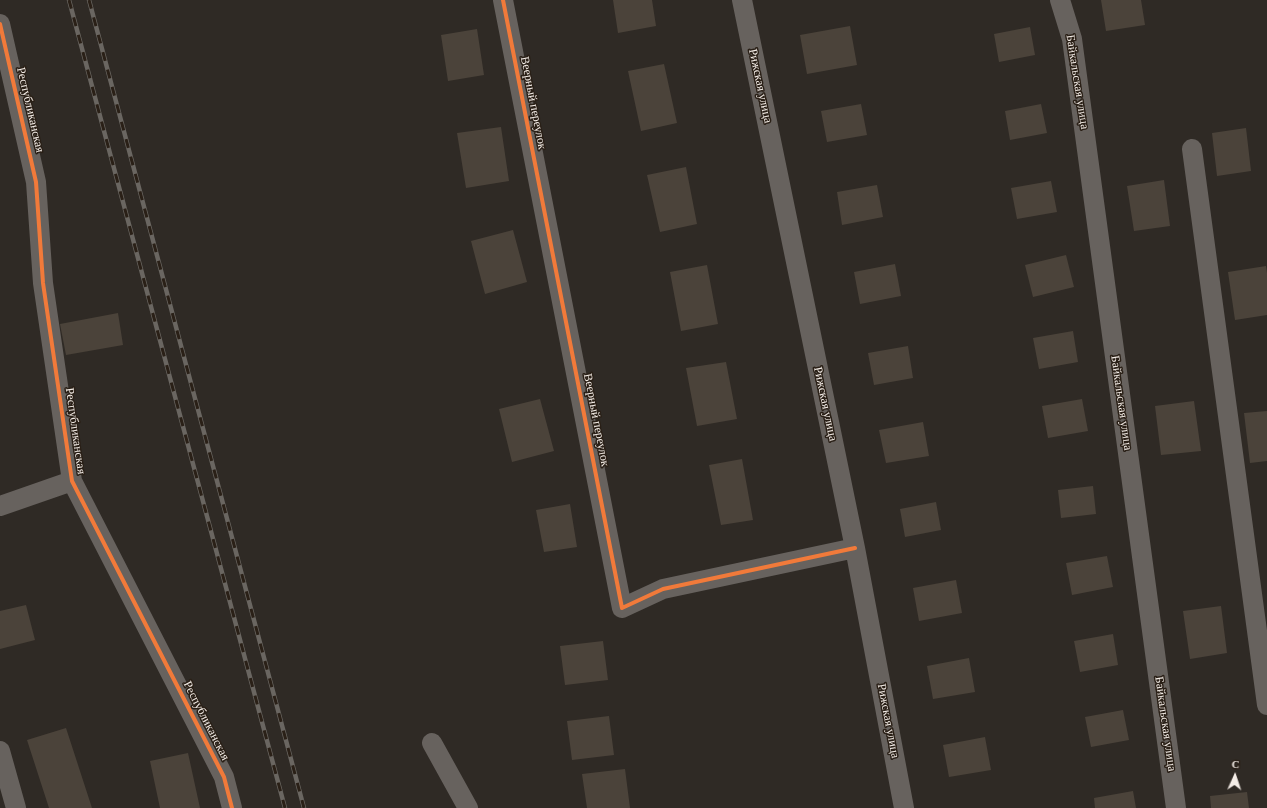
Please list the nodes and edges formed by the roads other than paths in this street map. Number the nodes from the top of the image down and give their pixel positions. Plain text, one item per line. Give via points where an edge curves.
1 (503, 0) edge
2 (742, 0) edge
3 (1060, 0) edge
4 (0, 24) edge
5 (1192, 149) dead end
6 (72, 481) junction
7 (0, 506) edge
8 (855, 548) junction
9 (1267, 705) edge
10 (432, 743) dead end
11 (0, 751) edge
12 (16, 808) edge
13 (232, 808) edge
14 (468, 808) edge
15 (904, 808) edge
16 (1176, 808) edge

1 - 8 street, Веерный переулок via 622,608 662,589
2 - 8 street, Рижская улица
3 - 16 street, Байкальская улица via 1072,38
4 - 6 street, Республиканская via 36,182 43,284
5 - 9 street
6 - 7 street, Республиканская
6 - 13 street, Республиканская via 224,777
8 - 15 street, Рижская улица
10 - 14 street
11 - 12 street

